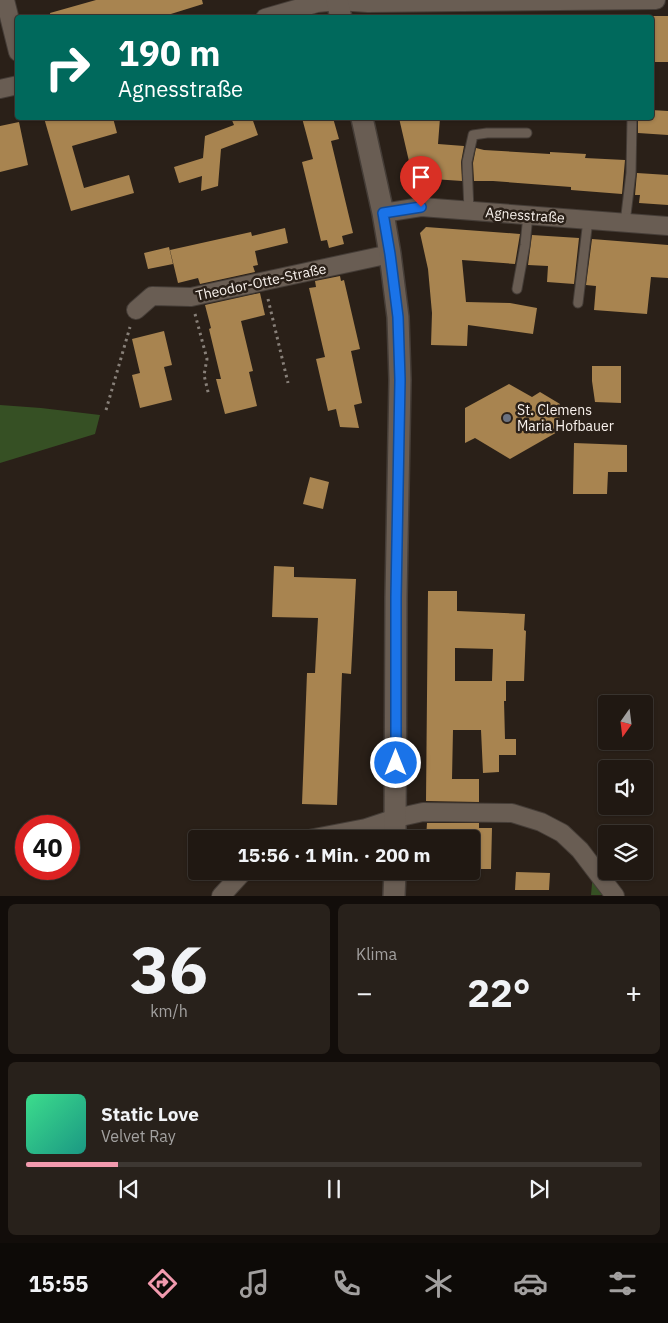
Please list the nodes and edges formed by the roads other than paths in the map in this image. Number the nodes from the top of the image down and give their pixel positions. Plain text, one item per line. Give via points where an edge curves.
1 (4, 0) edge
2 (656, 0) edge
3 (339, 6) edge
4 (275, 15) edge
5 (15, 41) edge
6 (15, 86) edge
7 (0, 89) edge
8 (362, 120) edge
9 (632, 120) edge
10 (527, 133) dead end
11 (469, 211) junction
12 (383, 213) junction
13 (528, 216) junction
14 (588, 220) junction
15 (625, 223) junction
16 (668, 226) edge
17 (390, 254) junction
18 (517, 289) dead end
19 (578, 303) dead end
20 (136, 310) road end
21 (396, 829) edge
22 (356, 830) edge
23 (236, 880) edge
24 (395, 880) edge
25 (221, 896) edge
26 (394, 896) edge
27 (615, 896) edge

1 - 5 street
2 - 3 street via 368,2
3 - 4 street via 317,3
6 - 7 street
8 - 12 street
9 - 15 lane via 631,173
10 - 11 lane via 473,135 468,162
11 - 12 street, Agnesstraße via 421,207
11 - 13 street, Agnesstraße
12 - 17 street
13 - 14 street, Agnesstraße
13 - 18 lane
14 - 15 street, Agnesstraße
14 - 19 lane
15 - 16 street, Agnesstraße
17 - 20 street, Theodor-Otte-Straße via 191,298 152,296
17 - 21 street via 398,317 400,380
21 - 22 street
21 - 27 street via 423,812 512,813 562,833 580,850
23 - 25 street
24 - 26 street

